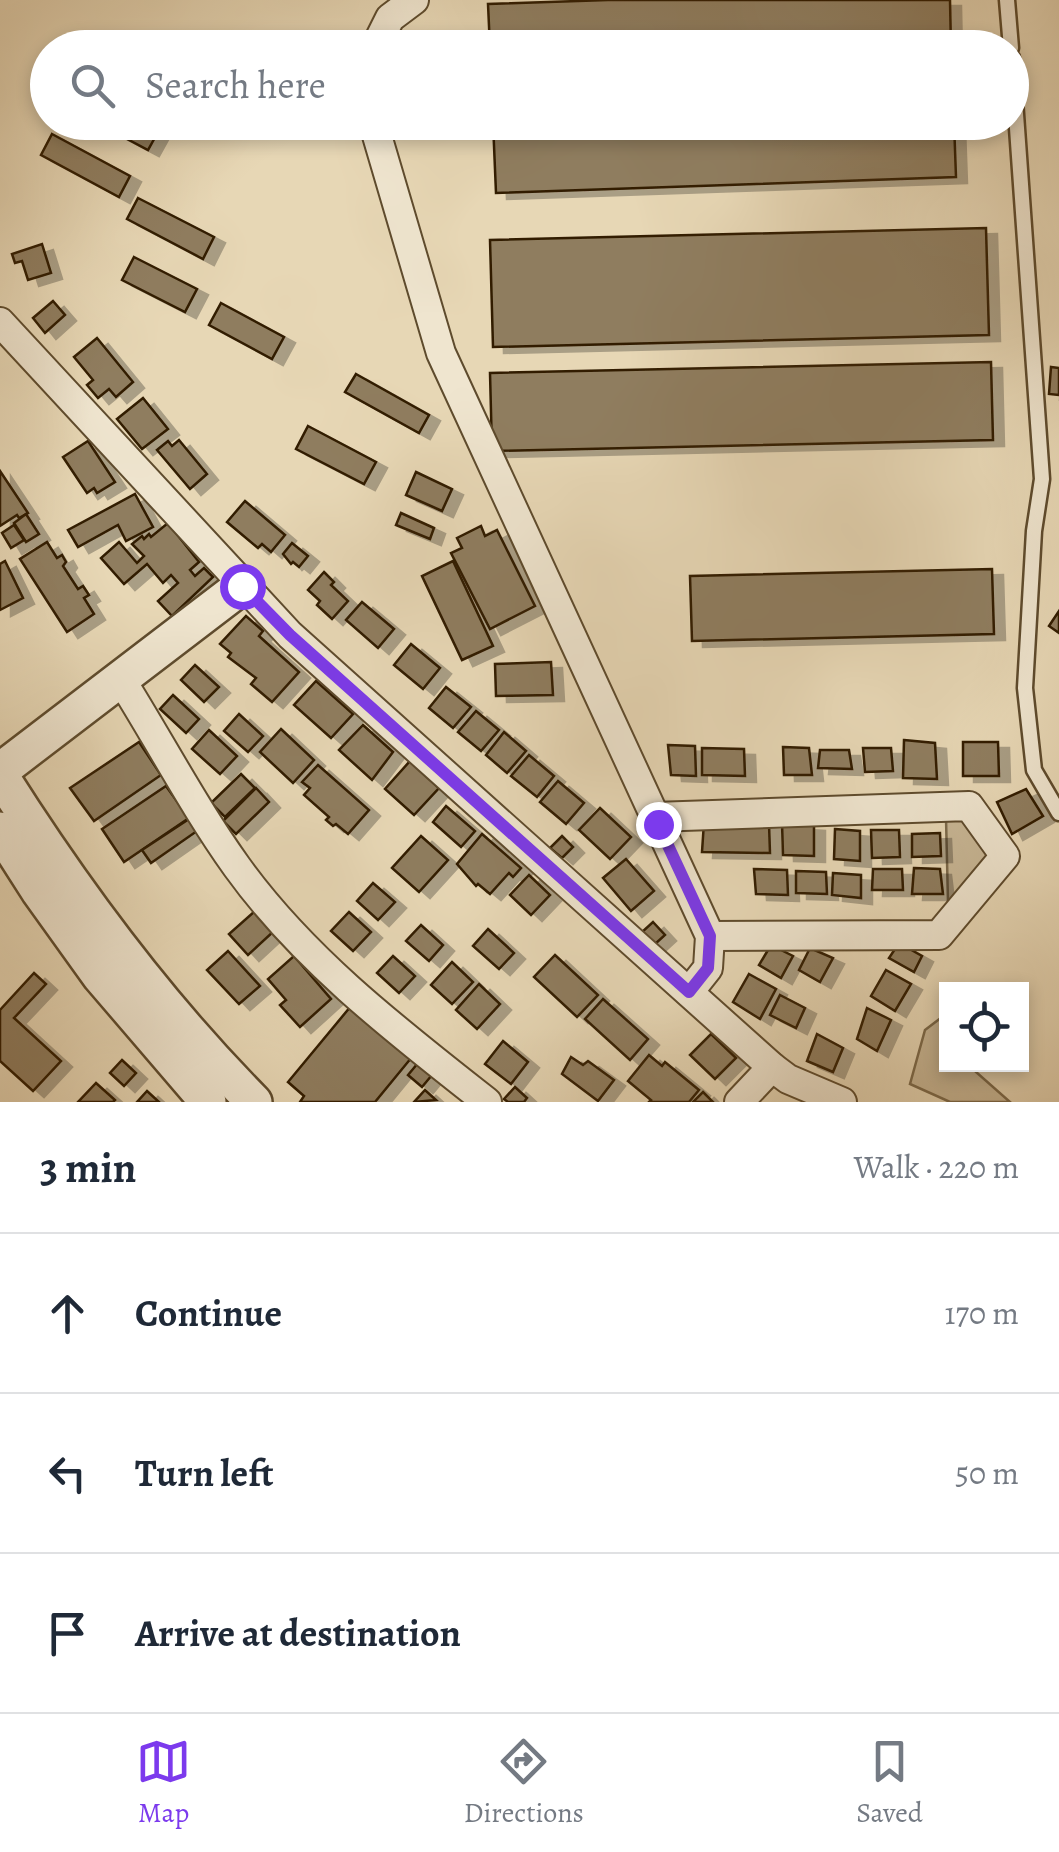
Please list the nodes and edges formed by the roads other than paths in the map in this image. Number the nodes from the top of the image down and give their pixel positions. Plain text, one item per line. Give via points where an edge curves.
1 (414, 0) edge
2 (1007, 0) edge
3 (384, 30) edge
4 (1010, 30) edge
5 (378, 140) edge
6 (1018, 140) edge
7 (0, 322) edge
8 (242, 586) junction
9 (120, 678) junction
10 (0, 773) edge
11 (1059, 814) edge
12 (654, 817) junction
13 (0, 830) edge
14 (710, 936) junction
15 (689, 992) junction
16 (772, 1067) junction
17 (208, 1102) edge
18 (254, 1102) edge
19 (487, 1102) edge
20 (739, 1102) edge
21 (842, 1102) edge

1 - 3 street
2 - 4 lane
5 - 12 street via 441,353
6 - 11 lane via 1042,478 1025,688 1034,770
7 - 8 street
8 - 9 street
8 - 15 street
9 - 10 street
9 - 19 street via 237,866 296,938
10 - 18 street via 102,926
12 - 14 street
12 - 14 street via 970,806 1005,856 939,935
13 - 17 street via 100,976
14 - 15 street via 708,968
15 - 16 street
16 - 20 street
16 - 21 street

